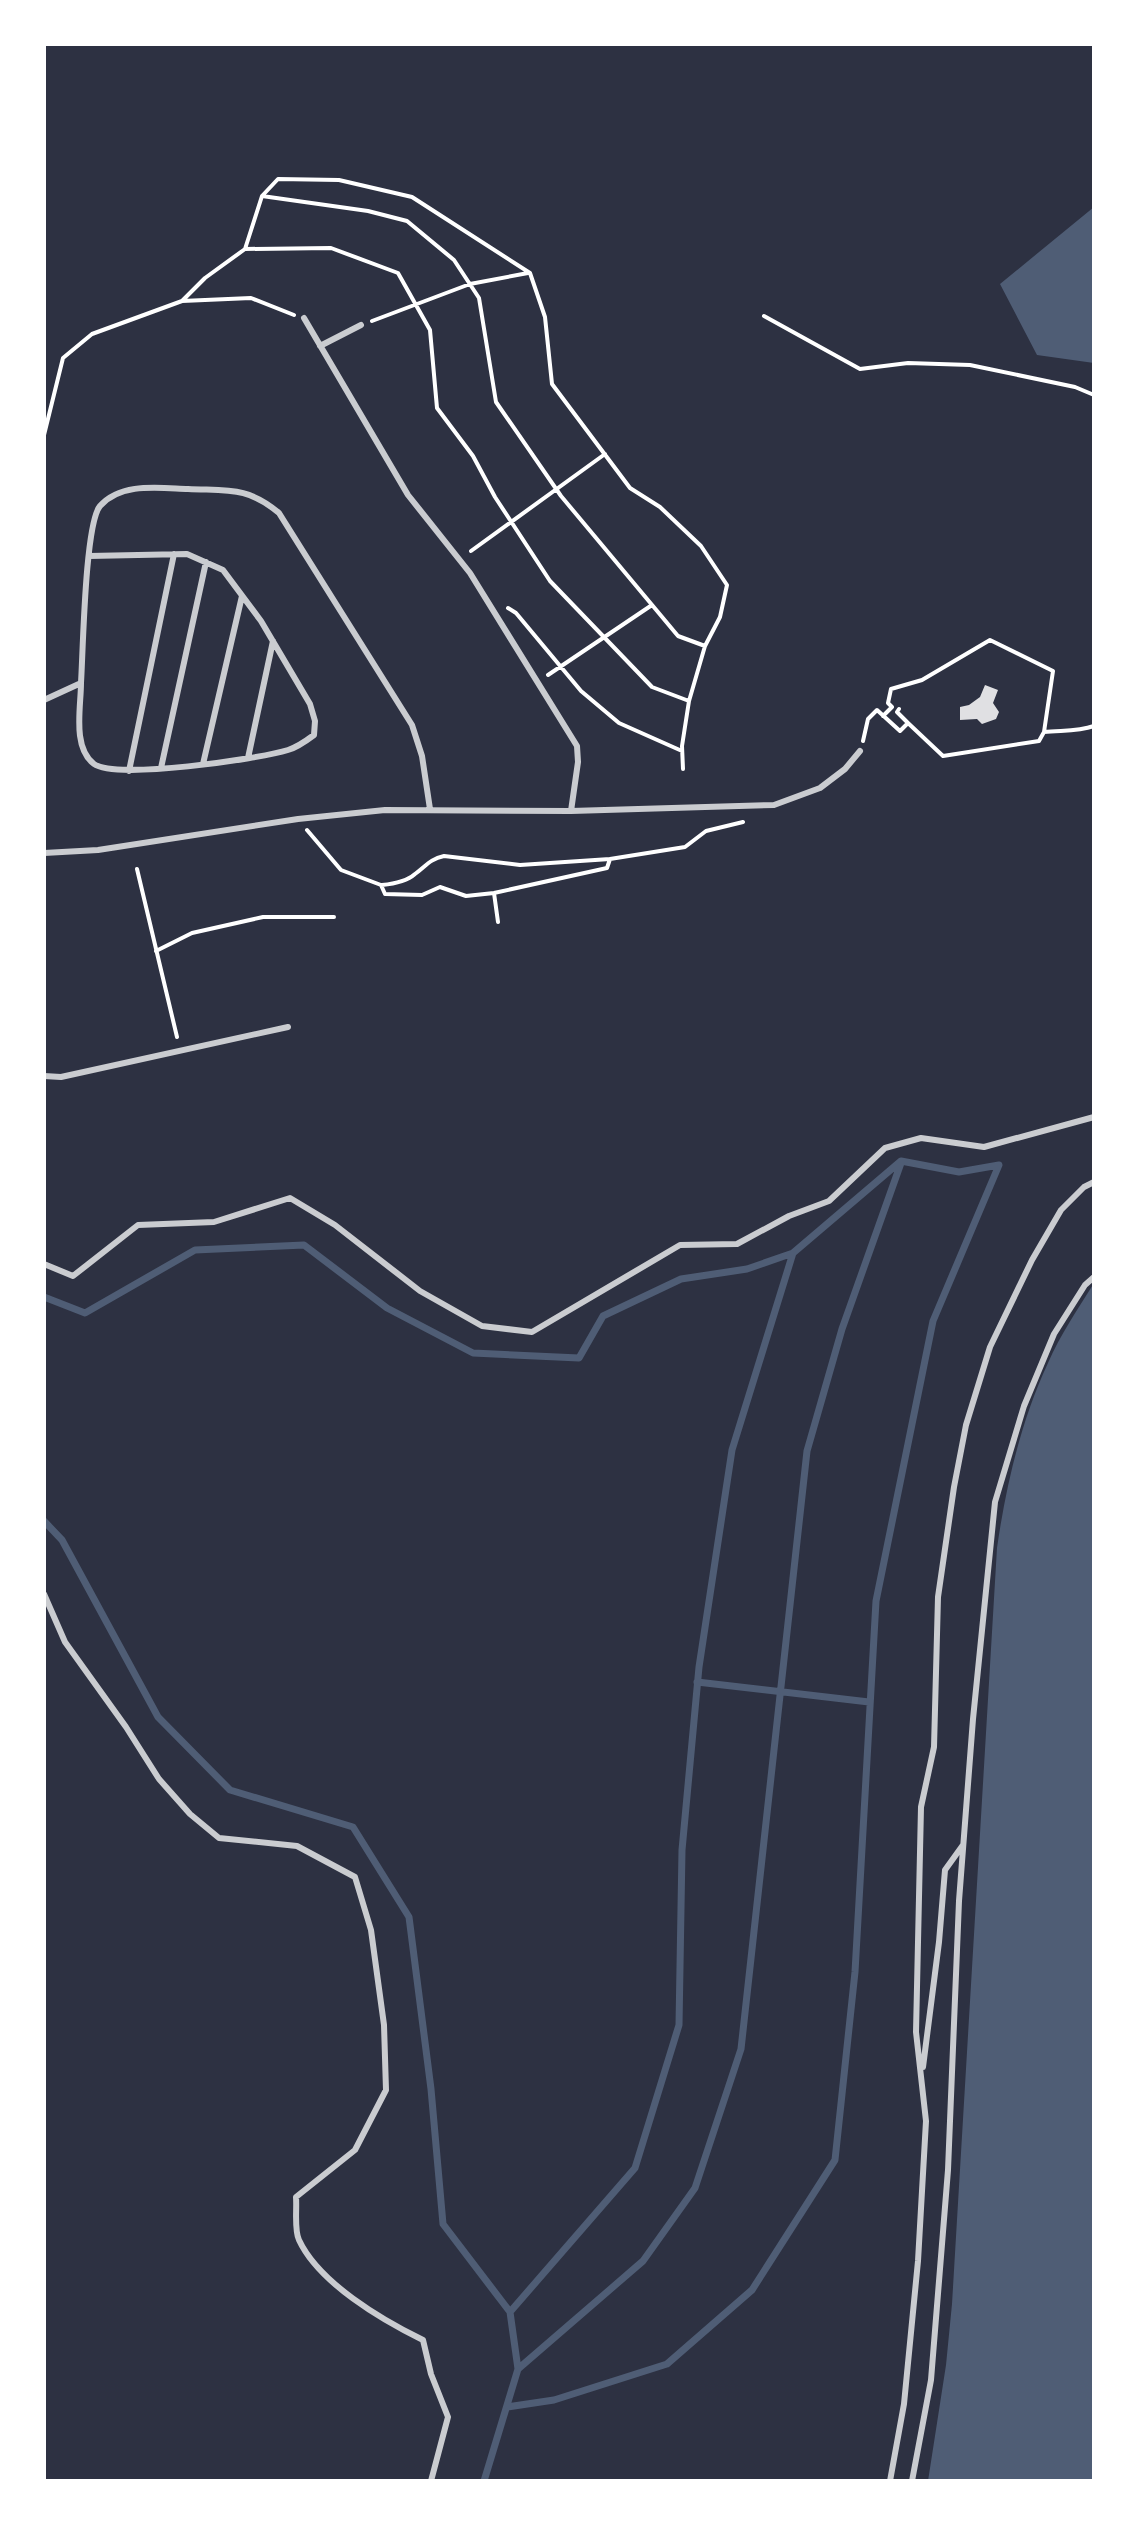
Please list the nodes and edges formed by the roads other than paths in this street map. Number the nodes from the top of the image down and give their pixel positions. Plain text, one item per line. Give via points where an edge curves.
1 (304, 318) road end
2 (361, 325) road end
3 (320, 346) junction
4 (174, 554) junction
5 (89, 556) junction
6 (206, 562) junction
7 (242, 596) junction
8 (273, 641) junction
9 (81, 683) junction
10 (44, 700) edge
11 (860, 751) road end
12 (248, 758) junction
13 (203, 764) junction
14 (161, 768) junction
15 (129, 771) junction
16 (430, 809) junction
17 (571, 811) junction
18 (44, 853) edge
19 (288, 1027) dead end
20 (44, 1076) edge
21 (1094, 1117) edge
22 (1094, 1182) edge
23 (44, 1264) edge
24 (1094, 1277) edge
25 (44, 1594) edge
26 (963, 1845) junction
27 (922, 2078) junction
28 (431, 2481) edge
29 (890, 2481) edge
30 (912, 2481) edge

1 - 3 lane
2 - 3 lane
3 - 17 lane via 408,495 459,560 577,746
4 - 5 lane
4 - 6 lane
4 - 15 lane
5 - 9 lane
5 - 16 lane via 98,508 114,495 143,487 244,492 262,499 279,513 412,725
6 - 7 lane via 223,570
6 - 14 lane
7 - 8 lane
7 - 13 lane
8 - 12 lane
8 - 12 lane via 310,704 314,735 288,750
9 - 10 lane
9 - 15 lane via 84,753 95,766
11 - 17 lane via 820,788 774,805
12 - 13 lane
13 - 14 lane
14 - 15 lane
16 - 17 lane
16 - 18 lane via 298,819 98,850
19 - 20 lane via 61,1077
21 - 23 lane via 984,1147 921,1138 885,1148 829,1201 737,1244 680,1245 532,1332 482,1326 420,1291 335,1225 290,1198 214,1222 138,1225 73,1276
22 - 27 lane via 1061,1210 1032,1260 990,1347 966,1425 938,1597 934,1747 921,1807 916,2032
24 - 26 lane via 1054,1334 1024,1406 995,1502
25 - 28 lane via 65,1642 159,1779 190,1814 219,1838 297,1846 355,1877 377,1971 386,2090 355,2150 296,2197 298,2239 330,2280 387,2322 423,2340 448,2417
26 - 27 lane via 945,1870
26 - 30 lane via 948,2170 931,2380
27 - 29 lane via 926,2121 918,2261 904,2404

